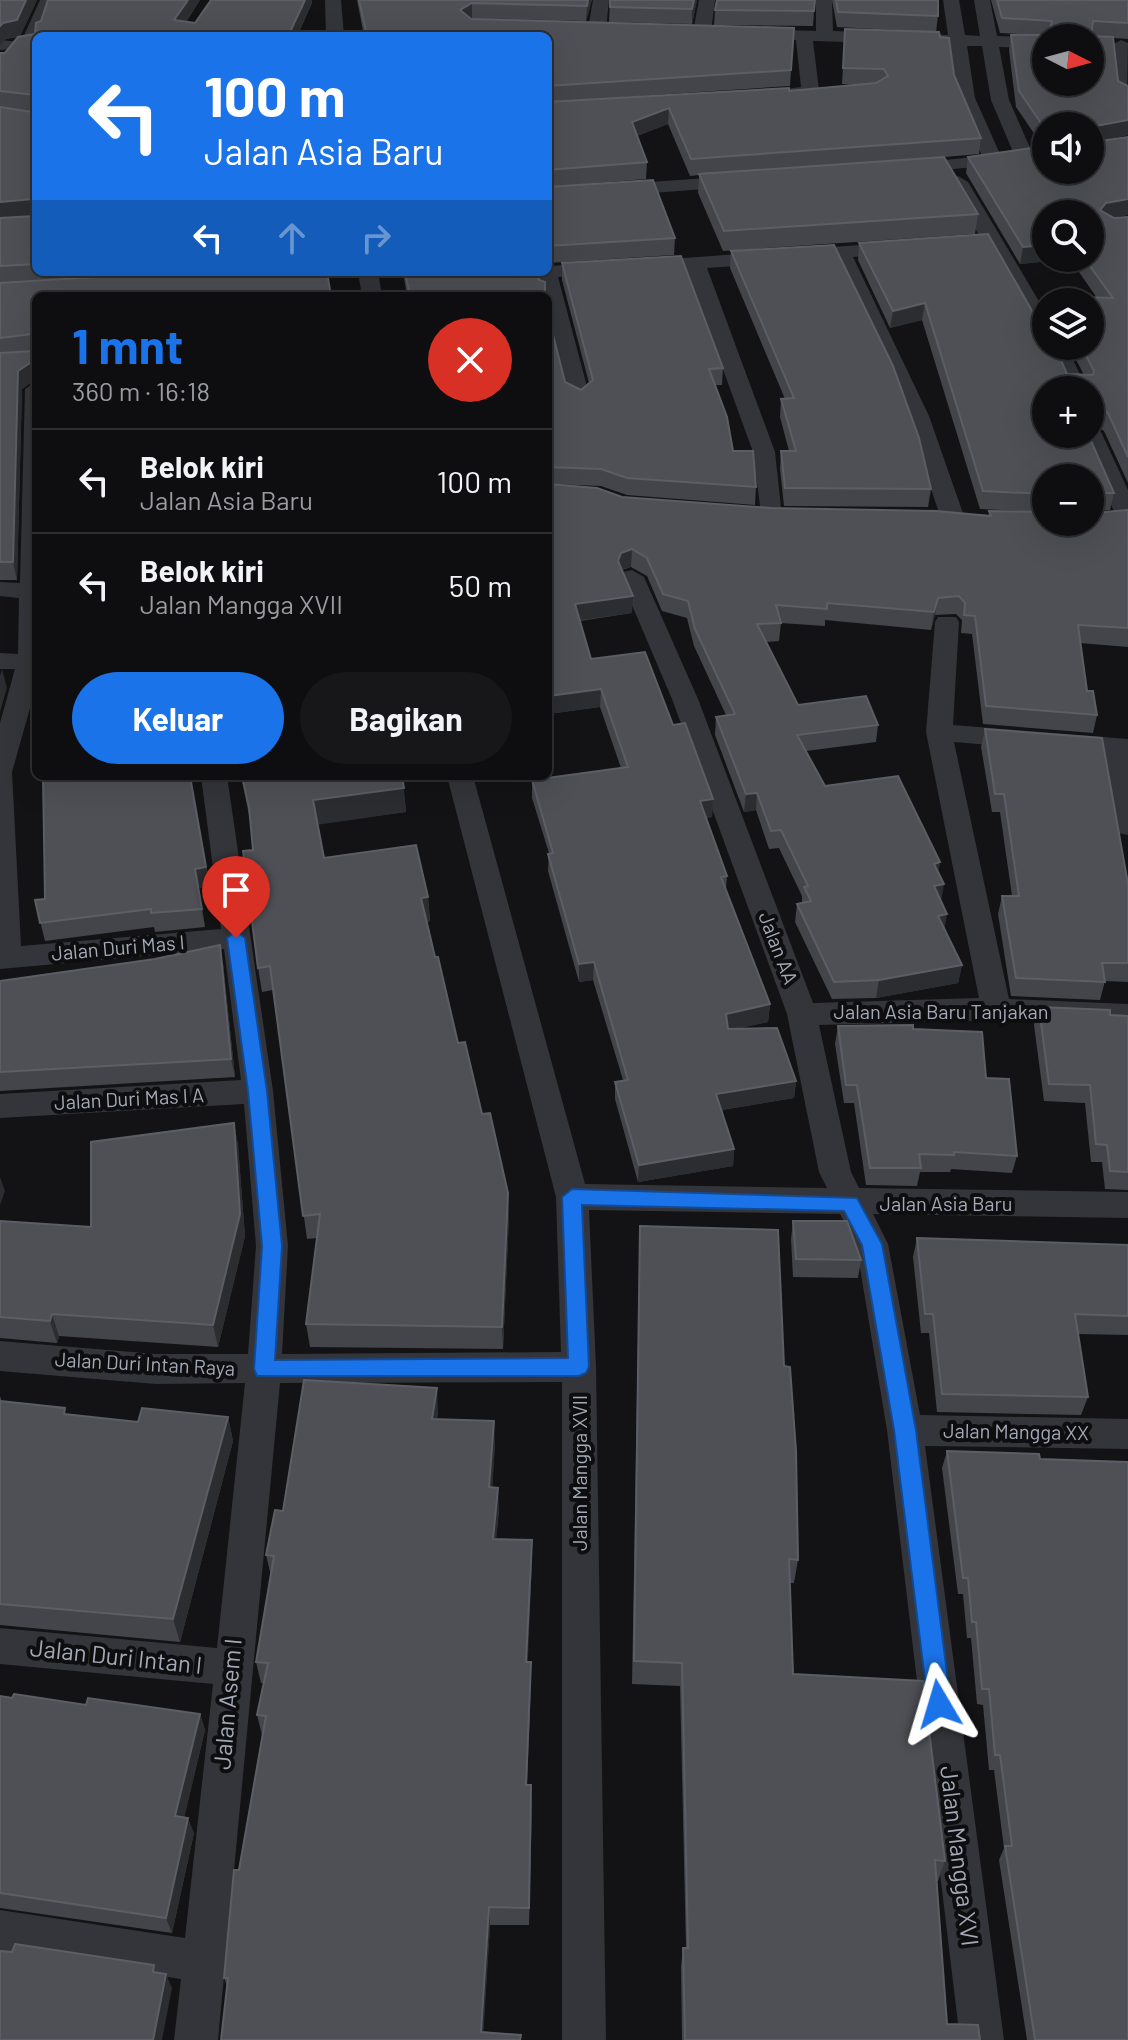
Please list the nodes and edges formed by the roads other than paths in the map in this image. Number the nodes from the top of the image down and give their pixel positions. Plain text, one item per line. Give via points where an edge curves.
1 (48, 0) edge
2 (333, 0) edge
3 (601, 0) edge
4 (707, 0) edge
5 (824, 0) edge
6 (951, 0) edge
7 (982, 0) edge
8 (597, 29) edge
9 (335, 32) edge
10 (804, 35) junction
11 (825, 36) junction
12 (955, 42) junction
13 (988, 42) junction
14 (1032, 43) edge
15 (20, 44) edge
16 (1118, 45) edge
17 (0, 63) edge
18 (1126, 73) edge
19 (834, 92) edge
20 (807, 93) junction
21 (753, 97) edge
22 (1127, 97) edge
23 (1032, 156) edge
24 (1024, 157) junction
25 (994, 161) junction
26 (949, 167) junction
27 (895, 171) edge
28 (753, 180) edge
29 (552, 195) edge
30 (993, 242) junction
31 (963, 244) edge
32 (917, 247) edge
33 (841, 253) junction
34 (695, 264) junction
35 (552, 272) edge
36 (552, 295) edge
37 (1032, 307) edge
38 (579, 398) edge
39 (1097, 448) edge
40 (740, 514) edge
41 (770, 516) junction
42 (797, 516) edge
43 (924, 517) edge
44 (1128, 518) edge
45 (953, 519) junction
46 (984, 520) edge
47 (1104, 521) edge
48 (32, 551) edge
49 (632, 577) dead end
50 (0, 589) edge
51 (31, 591) junction
52 (947, 622) dead end
53 (32, 626) edge
54 (0, 661) edge
55 (32, 662) edge
56 (32, 665) edge
57 (939, 732) junction
58 (1120, 748) edge
59 (0, 772) edge
60 (215, 780) edge
61 (461, 780) edge
62 (1128, 826) edge
63 (236, 938) junction
64 (4, 958) edge
65 (996, 1009) junction
66 (802, 1014) junction
67 (1128, 1015) edge
68 (258, 1091) junction
69 (0, 1106) edge
70 (572, 1197) junction
71 (850, 1203) junction
72 (1128, 1205) edge
73 (0, 1356) edge
74 (579, 1367) junction
75 (264, 1369) junction
76 (905, 1430) junction
77 (1128, 1434) edge
78 (0, 1646) edge
79 (231, 1668) junction
80 (0, 1931) edge
81 (205, 1962) junction
82 (196, 2040) edge
83 (584, 2040) edge
84 (982, 2040) edge

1 - 15 street
2 - 9 street
3 - 8 street
4 - 10 street via 709,32
5 - 11 street
6 - 12 street
7 - 13 street
10 - 11 street
10 - 20 street
11 - 12 street
12 - 13 street
12 - 25 street via 966,98
13 - 14 street
13 - 24 street via 1000,100
15 - 17 street
16 - 18 street
18 - 22 street
19 - 20 street
20 - 21 street
23 - 24 street
24 - 25 street
25 - 26 street
26 - 27 street
26 - 30 street
28 - 29 street
30 - 31 street
30 - 37 street
32 - 33 street
33 - 34 street
33 - 45 street via 907,385 936,456
34 - 35 street
34 - 41 street via 764,452
36 - 38 street
39 - 44 street
40 - 41 street
41 - 42 street
43 - 45 street
44 - 47 street
45 - 46 street
48 - 51 street
49 - 66 street, Jalan AA via 685,699
50 - 51 street
51 - 53 street
52 - 57 street
54 - 55 street
56 - 59 street
57 - 58 street
57 - 65 street
58 - 62 street
59 - 64 street
60 - 63 street
61 - 70 street, Jalan Mangga XVII
63 - 64 street, Jalan Duri Mas I
63 - 68 street
65 - 66 street, Jalan Asia Baru Tanjakan
65 - 67 street, Jalan Asia Baru Tanjakan
66 - 71 street, Jalan AA via 835,1172
68 - 69 street, Jalan Duri Mas I A
68 - 75 street via 272,1246
70 - 71 street, Jalan Asia Baru
70 - 74 street, Jalan Mangga XVII
71 - 72 street, Jalan Asia Baru
71 - 76 street, Jalan Mangga XVI via 872,1244
73 - 75 street, Jalan Duri Intan Raya via 156,1369
74 - 75 street, Jalan Duri Intan Raya
74 - 83 street, Jalan Mangga XVII
75 - 79 street, Jalan Asem I
76 - 77 street, Jalan Mangga XX
76 - 84 street, Jalan Mangga XVI
78 - 79 street, Jalan Duri Intan I
79 - 81 street, Jalan Asem I
80 - 81 street
81 - 82 street, Jalan Asem I

